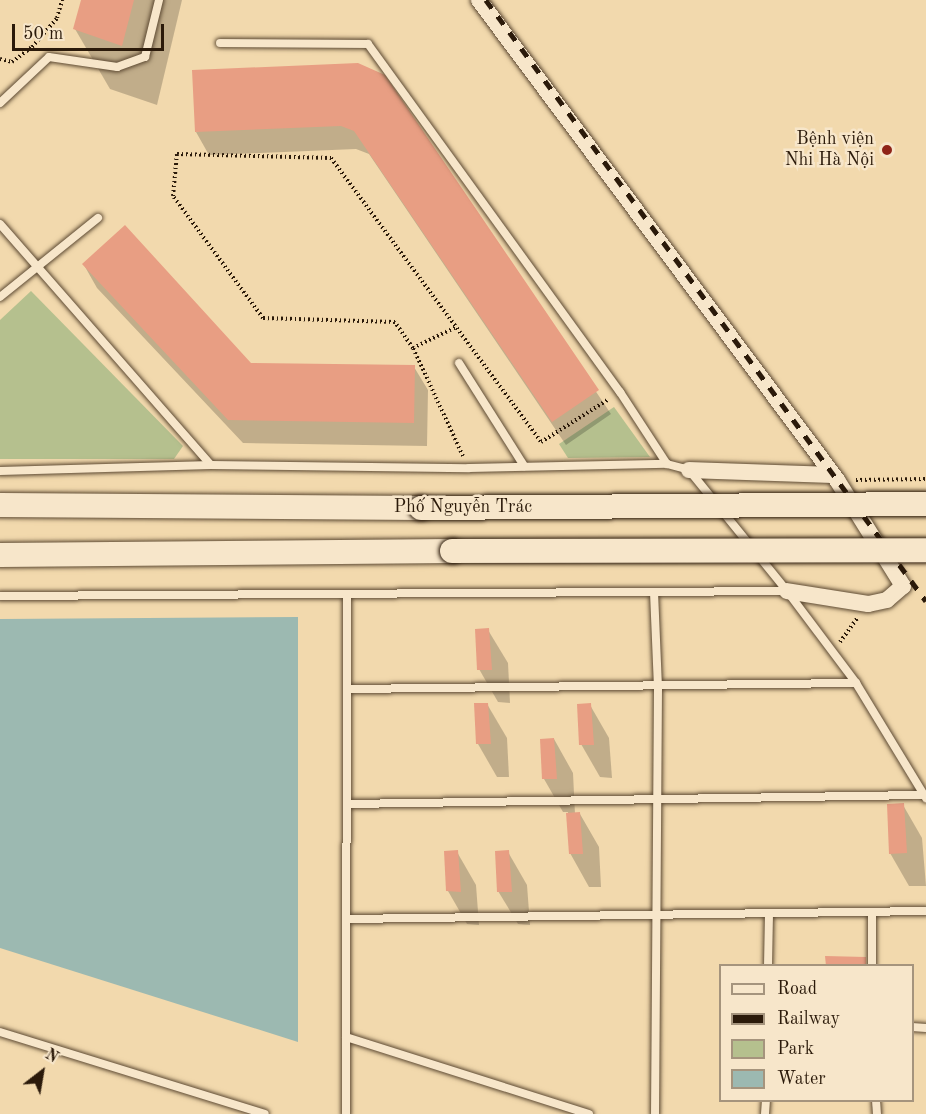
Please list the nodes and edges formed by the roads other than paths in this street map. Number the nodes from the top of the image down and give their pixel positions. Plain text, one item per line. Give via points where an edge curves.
1 (159, 0) edge
2 (479, 0) edge
3 (220, 43) dead end
4 (0, 103) edge
5 (98, 218) dead end
6 (0, 224) edge
7 (35, 267) junction
8 (0, 297) edge
9 (459, 363) dead end
10 (668, 464) junction
11 (211, 465) junction
12 (524, 466) junction
13 (689, 470) junction
14 (0, 471) edge
15 (832, 475) junction
16 (926, 504) edge
17 (0, 506) edge
18 (926, 550) edge
19 (0, 555) edge
20 (787, 591) junction
21 (654, 592) junction
22 (0, 596) edge
23 (347, 597) junction
24 (856, 682) junction
25 (658, 688) junction
26 (349, 689) junction
27 (925, 796) edge
28 (657, 800) junction
29 (348, 804) junction
30 (926, 911) edge
31 (872, 912) junction
32 (769, 913) junction
33 (657, 915) junction
34 (347, 919) junction
35 (768, 964) edge
36 (872, 964) edge
37 (0, 1032) edge
38 (346, 1037) junction
39 (265, 1114) edge
40 (346, 1114) edge
41 (590, 1114) edge
42 (655, 1114) edge

1 - 4 lane via 145,57 117,67 49,57
2 - 15 street
3 - 10 lane via 368,44
5 - 7 lane
6 - 7 lane
7 - 8 lane
7 - 11 lane
9 - 12 lane
10 - 12 lane
10 - 13 lane
11 - 12 lane
11 - 14 lane
13 - 15 street
13 - 20 lane
15 - 20 street via 903,586 887,600 868,604
16 - 17 main road, Phố Nguyễn Trác, bridge
18 - 19 main road, bridge
20 - 21 lane
20 - 24 lane
21 - 23 lane
21 - 25 lane
22 - 23 lane
23 - 26 lane
24 - 25 lane
24 - 27 lane
25 - 26 lane
25 - 28 lane
26 - 29 lane
27 - 28 lane
28 - 29 lane
28 - 33 lane
29 - 34 lane
30 - 31 lane
31 - 32 lane
31 - 36 lane
32 - 33 lane
32 - 35 lane
33 - 34 lane
33 - 42 lane
34 - 38 lane
37 - 39 lane
38 - 40 lane
38 - 41 lane

